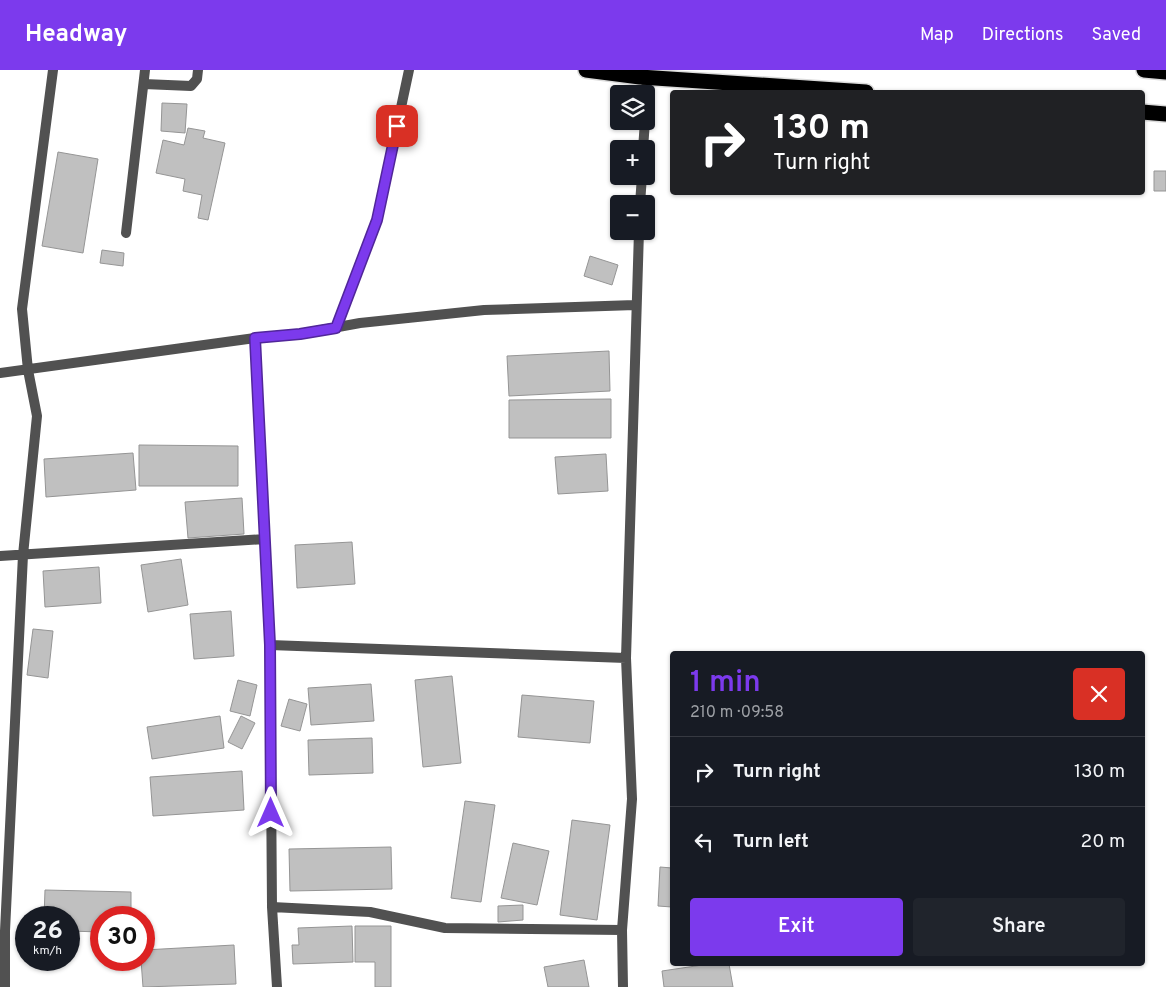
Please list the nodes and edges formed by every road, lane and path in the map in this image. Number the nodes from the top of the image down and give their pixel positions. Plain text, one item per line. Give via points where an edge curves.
1 (54, 70) edge
2 (145, 70) edge
3 (198, 70) edge
4 (409, 70) edge
5 (586, 70) edge
6 (1144, 70) edge
7 (1166, 72) edge
8 (647, 77) junction
9 (144, 84) junction
10 (647, 85) edge
11 (837, 90) edge
12 (1145, 112) edge
13 (1166, 114) edge
14 (126, 233) dead end
15 (639, 240) edge
16 (635, 305) junction
17 (336, 328) junction
18 (255, 338) junction
19 (28, 370) junction
20 (0, 373) edge
21 (265, 539) junction
22 (23, 555) junction
23 (0, 556) edge
24 (270, 645) junction
25 (626, 658) junction
26 (272, 907) junction
27 (622, 930) junction
28 (6, 987) edge
29 (277, 987) edge
30 (623, 987) edge

1 - 19 street via 22,309
2 - 9 street
3 - 9 street via 197,79 191,86
4 - 17 street via 377,220
5 - 8 highway
6 - 7 highway
8 - 10 street
8 - 11 highway
9 - 14 street
12 - 13 highway
15 - 16 street
16 - 17 street via 484,310
16 - 25 street
17 - 18 street
18 - 19 street
18 - 21 street
19 - 20 street
19 - 22 street via 37,416
21 - 22 street
21 - 24 street
22 - 23 street
22 - 28 street via 5,921
24 - 25 street
24 - 26 street
25 - 27 street via 632,799
26 - 27 street via 370,912 454,928
26 - 29 street
27 - 30 street

